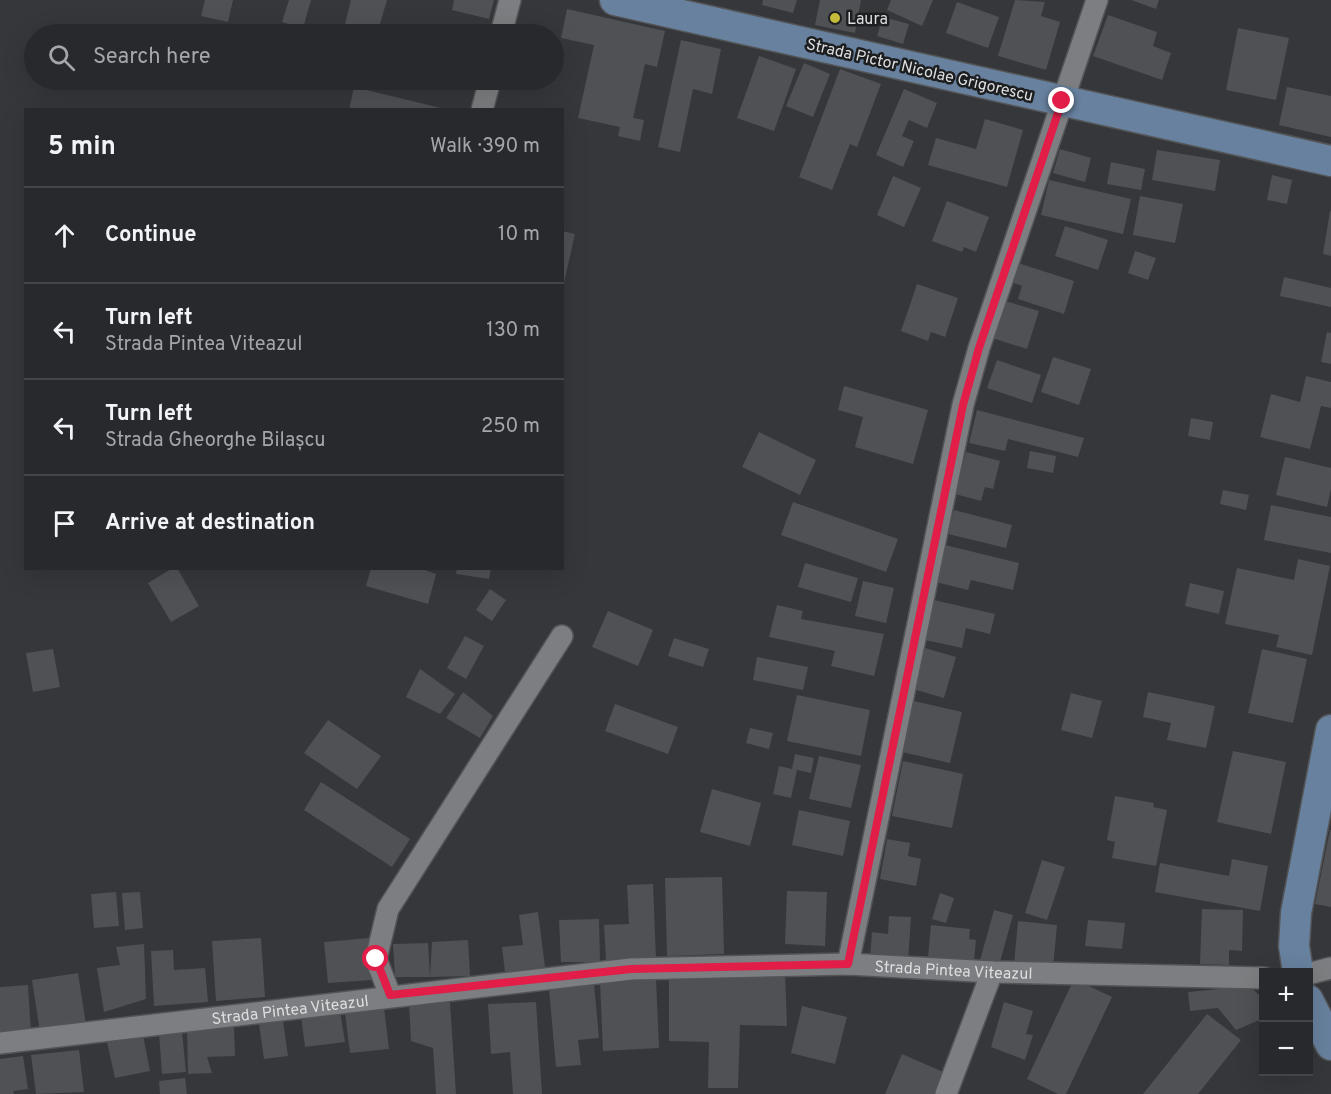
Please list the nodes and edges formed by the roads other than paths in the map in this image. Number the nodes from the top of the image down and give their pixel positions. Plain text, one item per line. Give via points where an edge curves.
1 (510, 0) edge
2 (615, 0) edge
3 (1097, 0) edge
4 (504, 24) edge
5 (487, 90) edge
6 (1062, 101) junction
7 (483, 108) edge
8 (1331, 161) edge
9 (562, 636) dead end
10 (1331, 730) edge
11 (848, 964) junction
12 (1297, 968) edge
13 (1331, 968) edge
14 (992, 972) junction
15 (1313, 973) edge
16 (1259, 978) edge
17 (390, 995) junction
18 (1313, 1010) edge
19 (0, 1043) edge
20 (1331, 1045) edge
21 (946, 1094) edge

1 - 4 street
2 - 6 main road, Strada Pictor Nicolae Grigorescu
3 - 6 street
5 - 7 street
6 - 8 main road, Strada Pictor Nicolae Grigorescu
6 - 11 street via 963,405
9 - 17 street via 388,909 376,959
10 - 12 main road via 1296,913
11 - 14 street, Strada Pintea Viteazul
11 - 17 street, Strada Pintea Viteazul via 631,969
13 - 15 street
14 - 16 street, Strada Pintea Viteazul
14 - 21 street
17 - 19 street, Strada Pintea Viteazul
18 - 20 main road

